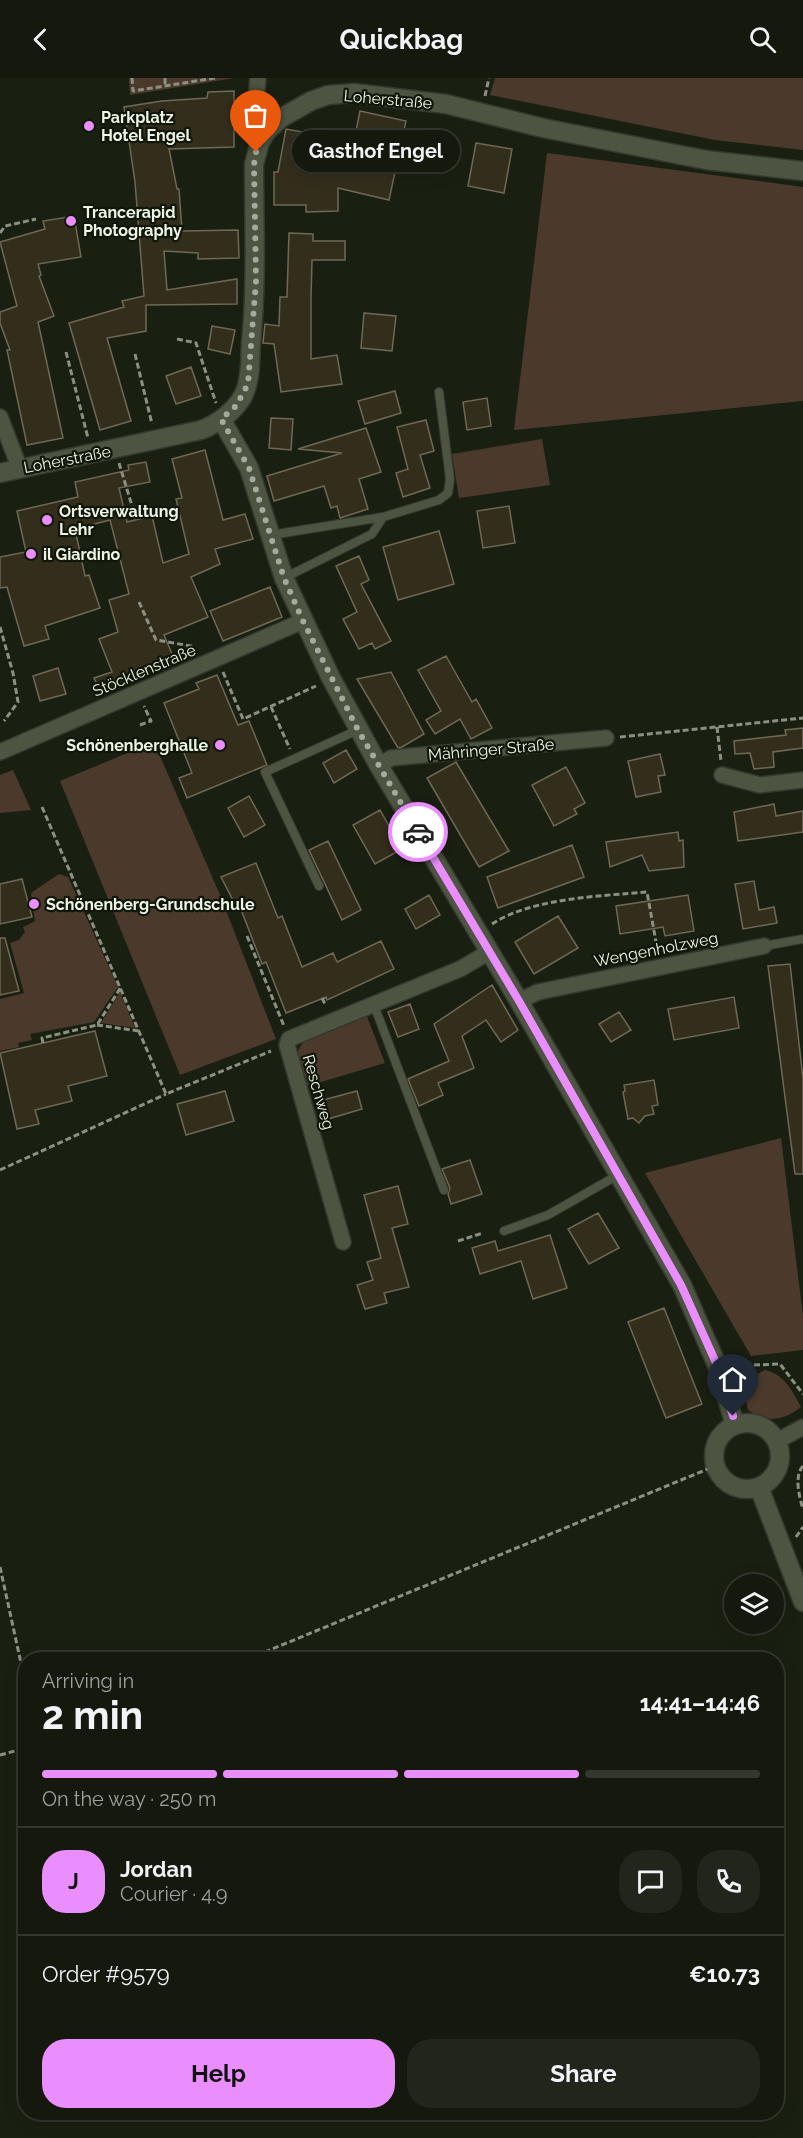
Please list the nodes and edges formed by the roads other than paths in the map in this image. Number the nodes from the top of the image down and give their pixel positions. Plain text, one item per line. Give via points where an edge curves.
1 (258, 78) edge
2 (267, 131) junction
3 (803, 171) edge
4 (439, 392) dead end
5 (0, 417) edge
6 (221, 419) junction
7 (20, 469) junction
8 (0, 473) edge
9 (383, 517) junction
10 (270, 535) junction
11 (284, 578) junction
12 (303, 621) junction
13 (358, 730) junction
14 (606, 738) road end
15 (0, 752) edge
16 (379, 766) junction
17 (722, 775) road end
18 (803, 780) edge
19 (319, 886) dead end
20 (803, 939) edge
21 (764, 946) joint
22 (489, 952) junction
23 (519, 1001) junction
24 (374, 1005) junction
25 (618, 1175) junction
26 (444, 1190) dead end
27 (504, 1231) dead end
28 (343, 1242) dead end
29 (735, 1425) junction
30 (803, 1427) edge
31 (777, 1441) junction
32 (759, 1487) junction
33 (803, 1602) edge

1 - 2 street via 257,112
2 - 3 street, Loherstraße via 311,100 354,93 446,104 543,128 706,160
2 - 6 street, Loherstraße via 254,164 256,289 248,384 236,406
4 - 9 lane via 450,479 448,493 439,500
5 - 7 street
6 - 7 street, Loherstraße via 201,430
6 - 10 street via 249,468
7 - 8 street, Loherstraße
9 - 10 lane
9 - 11 lane via 372,534
10 - 11 street
11 - 12 street
12 - 13 street
12 - 15 street, Stöcklenstraße
13 - 16 street
13 - 19 lane via 265,772
14 - 16 street, Mähringer Straße via 391,758
16 - 22 street
17 - 18 street via 760,785
20 - 21 lane, Wengenholzweg
21 - 23 street, Wengenholzweg via 538,992
22 - 23 street
22 - 24 street, Reschweg via 460,969
23 - 25 street
24 - 26 lane
24 - 28 street, Reschweg via 288,1042
25 - 27 lane via 548,1215
25 - 29 street via 681,1285 722,1379
29 - 31 street via 763,1427
29 - 32 street via 715,1446 715,1466 737,1488
30 - 31 street
31 - 32 street via 778,1468
32 - 33 street

